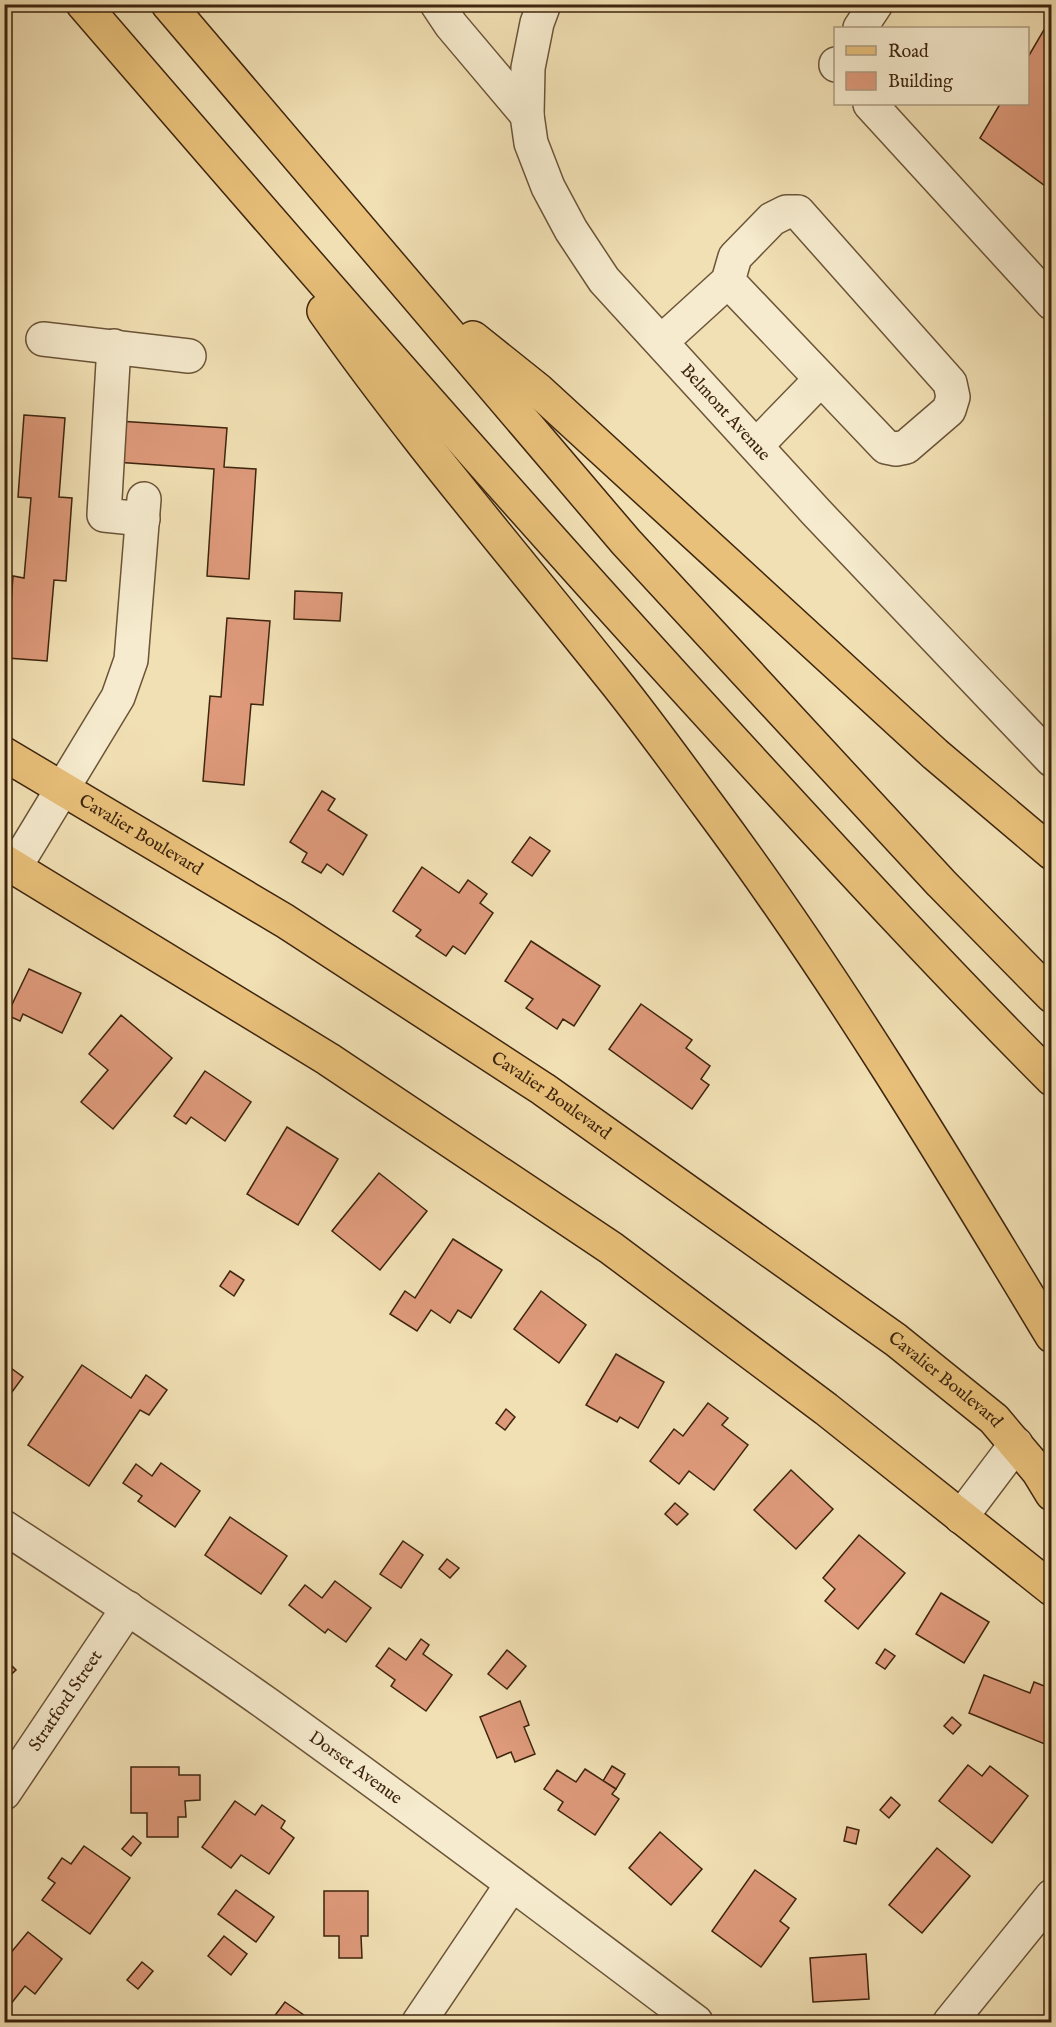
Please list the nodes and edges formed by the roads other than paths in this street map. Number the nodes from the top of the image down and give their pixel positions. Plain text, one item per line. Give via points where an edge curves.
1 (83, 4) edge
2 (168, 4) edge
3 (437, 4) edge
4 (544, 4) edge
5 (876, 4) edge
6 (861, 27) edge
7 (871, 105) edge
8 (527, 115) junction
9 (245, 192) junction
10 (728, 281) junction
11 (409, 285) junction
12 (1052, 303) edge
13 (43, 339) dead end
14 (661, 342) junction
15 (114, 346) junction
16 (189, 356) dead end
17 (821, 379) junction
18 (756, 446) junction
19 (4, 754) edge
20 (1052, 760) edge
21 (63, 789) junction
22 (1052, 853) edge
23 (10, 864) edge
24 (1052, 996) edge
25 (1052, 1079) edge
26 (1052, 1336) edge
27 (1016, 1444) junction
28 (1052, 1494) edge
29 (961, 1516) junction
30 (4, 1527) edge
31 (1052, 1589) edge
32 (128, 1608) junction
33 (4, 1793) edge
34 (512, 1884) junction
35 (1052, 1896) edge
36 (419, 2022) edge
37 (696, 2022) edge
38 (950, 2022) edge

1 - 9 main road
2 - 11 main road
3 - 8 street
4 - 8 street, Belmont Avenue via 528,68
5 - 6 street
7 - 12 street
8 - 14 street, Belmont Avenue via 531,143 548,188 571,231 604,280
9 - 25 main road via 627,626
9 - 26 main road via 286,258 374,382 711,808 824,969
10 - 14 street
10 - 17 street
10 - 17 street via 735,256 772,219 786,212 798,212 950,383 954,397 949,410 906,447 896,449 886,447
11 - 22 main road via 538,390 919,739
11 - 24 main road via 626,542 941,883
13 - 15 street
14 - 18 street, Belmont Avenue
15 - 16 street
15 - 21 street via 104,515 144,509 131,660 118,697
17 - 18 street
18 - 20 street, Belmont Avenue
19 - 21 main road, Cavalier Boulevard
21 - 23 street
21 - 27 main road, Cavalier Boulevard via 285,921 543,1089 896,1340 994,1419
23 - 29 main road via 328,1059 610,1248 826,1409
27 - 28 main road, Cavalier Boulevard
27 - 29 street
29 - 31 main road
30 - 32 street, Dorset Avenue
32 - 33 street, Stratford Street
32 - 34 street, Dorset Avenue
34 - 36 street
34 - 37 street, Dorset Avenue
35 - 38 street

